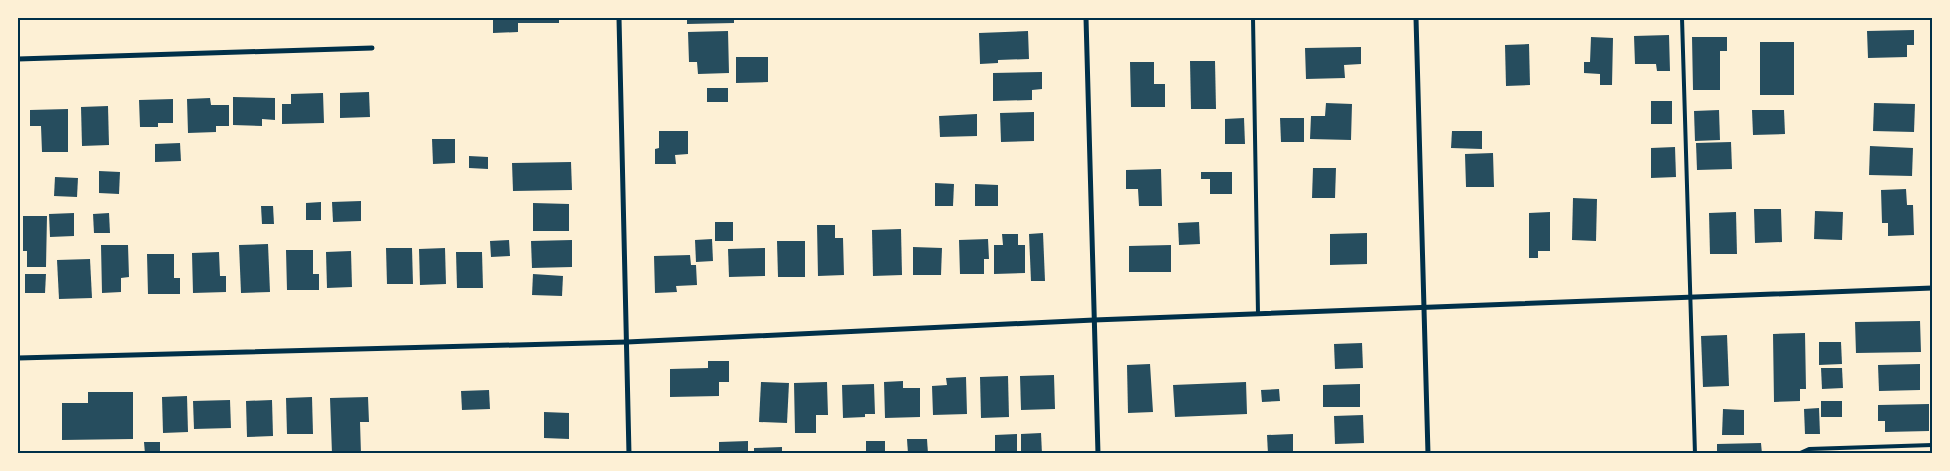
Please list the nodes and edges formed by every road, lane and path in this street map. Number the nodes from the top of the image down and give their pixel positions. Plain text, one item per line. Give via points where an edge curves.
1 (619, 18) edge
2 (1086, 18) edge
3 (1253, 18) edge
4 (1416, 18) edge
5 (1682, 18) edge
6 (372, 48) dead end
7 (18, 59) edge
8 (1932, 288) edge
9 (1691, 297) junction
10 (1424, 308) junction
11 (1258, 314) junction
12 (1094, 320) junction
13 (627, 342) junction
14 (18, 358) edge
15 (1932, 445) edge
16 (629, 454) edge
17 (1098, 454) edge
18 (1428, 454) edge
19 (1695, 454) edge
20 (1798, 454) edge

1 - 13 street
2 - 12 street
3 - 11 lane
4 - 10 street
5 - 9 lane
6 - 7 street
8 - 9 street
9 - 10 street
9 - 19 lane
10 - 11 street
10 - 18 street
11 - 12 street
12 - 13 street
12 - 17 street
13 - 14 street
13 - 16 street
15 - 20 lane via 1809,450

